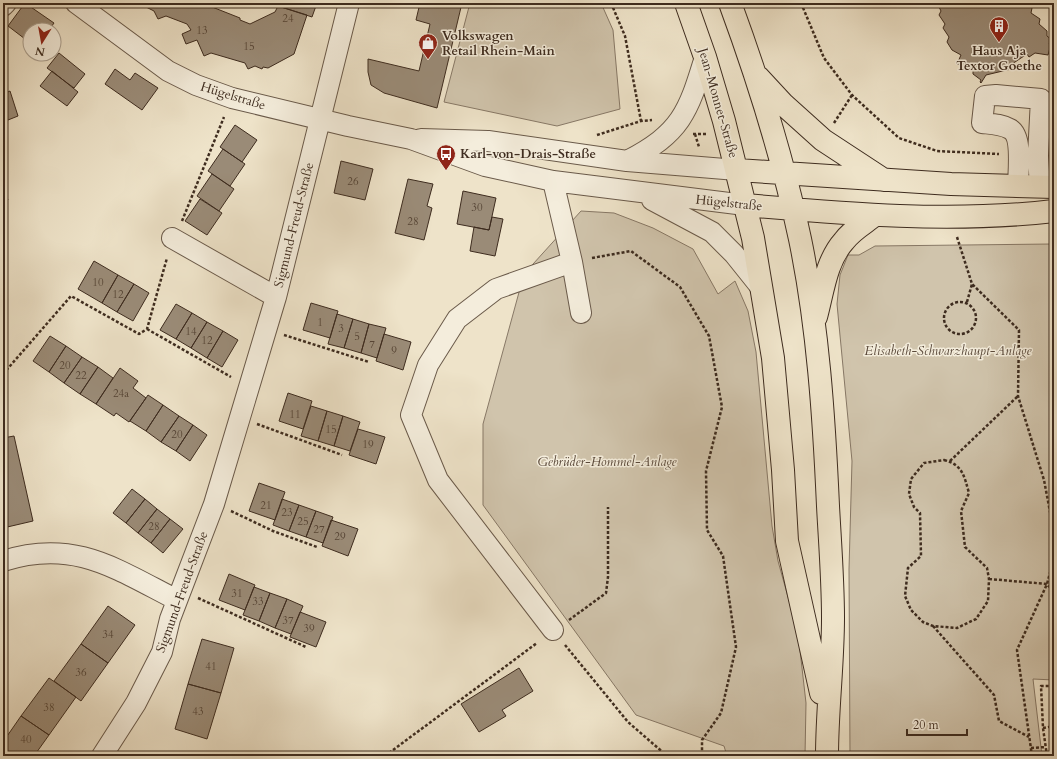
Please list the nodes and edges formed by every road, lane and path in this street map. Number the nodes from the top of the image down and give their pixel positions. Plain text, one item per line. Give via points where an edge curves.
1 (6, 3) edge
2 (76, 3) edge
3 (349, 3) edge
4 (611, 3) edge
5 (686, 3) edge
6 (730, 3) edge
7 (801, 3) edge
8 (3, 6) edge
9 (705, 57) junction
10 (753, 71) junction
11 (852, 95) junction
12 (232, 98) junction
13 (320, 119) junction
14 (832, 125) dead end
15 (593, 137) dead end
16 (412, 139) junction
17 (1018, 155) junction
18 (627, 161) junction
19 (737, 170) junction
20 (785, 174) junction
21 (885, 180) junction
22 (553, 181) junction
23 (1018, 187) junction
24 (1047, 187) edge
25 (637, 193) junction
26 (745, 204) junction
27 (793, 209) junction
28 (1054, 211) edge
29 (875, 215) junction
30 (955, 233) dead end
31 (173, 239) junction
32 (572, 262) junction
33 (972, 284) junction
34 (762, 289) junction
35 (276, 297) junction
36 (967, 302) junction
37 (581, 313) dead end
38 (814, 326) junction
39 (147, 329) junction
40 (267, 330) junction
41 (368, 362) dead end
42 (3, 374) edge
43 (249, 388) junction
44 (1018, 396) junction
45 (240, 418) junction
46 (342, 455) dead end
47 (950, 461) junction
48 (214, 504) junction
49 (608, 507) dead end
50 (1054, 533) edge
51 (317, 547) dead end
52 (1054, 558) edge
53 (3, 561) edge
54 (989, 579) junction
55 (1047, 584) junction
56 (1054, 592) edge
57 (179, 595) junction
58 (933, 626) junction
59 (553, 630) junction
60 (306, 647) dead end
61 (1054, 686) edge
62 (827, 717) junction
63 (1054, 726) edge
64 (1043, 728) junction
65 (1030, 738) junction
66 (1046, 747) junction
67 (1031, 748) junction
68 (102, 756) edge
69 (386, 756) edge
70 (679, 756) edge
71 (702, 756) edge
72 (827, 756) edge
73 (1032, 756) edge
74 (1047, 756) edge

1 - 8 street
2 - 12 street, Hügelstraße via 168,71 196,85
3 - 13 street
4 - 15 path via 625,36 641,121
5 - 9 main road, Jean-Monnet-Straße
6 - 10 main road
7 - 11 path via 824,58
9 - 18 street via 694,94 683,117 659,142
9 - 19 main road, Jean-Monnet-Straße
10 - 20 main road
10 - 21 main road via 783,104 823,140
11 - 14 path
11 - 17 path via 899,138 937,151
12 - 13 street, Hügelstraße
12 - 31 path
13 - 16 street, Hügelstraße
13 - 35 street, Sigmund-Freud-Straße
16 - 18 street, Hügelstraße via 488,141
16 - 22 street, Hügelstraße via 485,166
17 - 23 street
17 - 24 street via 1017,139 1012,130 1000,125 982,123 985,96 1041,99 1038,156
18 - 19 street, Hügelstraße
19 - 20 main road, Hügelstraße
19 - 26 main road, Jean-Monnet-Straße
20 - 21 main road, Hügelstraße
20 - 27 main road
21 - 23 main road, Hügelstraße
22 - 25 street, Hügelstraße
22 - 32 street
23 - 24 main road, Hügelstraße
25 - 26 street, Hügelstraße
25 - 34 street via 712,232 734,254
26 - 27 main road, Hügelstraße
26 - 34 main road, Jean-Monnet-Straße
27 - 29 main road, Hügelstraße
27 - 38 main road
28 - 29 main road, Hügelstraße via 986,217
29 - 38 main road via 844,240 835,254 827,272
30 - 33 path
31 - 35 street
31 - 39 path
32 - 37 street
32 - 59 street via 496,289 457,319 428,365 411,415 438,480
32 - 71 path via 631,251 680,287 709,336 722,407 706,471 708,530 723,556 736,647 721,713 702,740
33 - 36 path
33 - 44 path via 1019,330
34 - 62 main road, Jean-Monnet-Straße via 773,358 787,541
35 - 40 street, Sigmund-Freud-Straße
36 - 36 path via 953,302 943,316 944,326 953,334 968,334 977,321 976,310
38 - 62 main road via 822,406 833,610
39 - 42 path via 139,334 71,296
39 - 43 path
40 - 41 path
40 - 43 street, Sigmund-Freud-Straße
43 - 45 street, Sigmund-Freud-Straße
44 - 47 path
44 - 50 path via 1044,480
45 - 46 path
45 - 48 street, Sigmund-Freud-Straße
47 - 54 path via 962,470 969,493 961,511 965,547 987,568
47 - 58 path via 924,463 911,478 909,494 914,507 920,513 920,556 908,568 905,596 911,610 923,622
48 - 51 path
48 - 57 street, Sigmund-Freud-Straße
49 - 59 path via 606,593
52 - 55 path
53 - 57 street via 38,553 85,556
54 - 55 path
54 - 58 path via 988,601 976,618 957,628
55 - 56 path
55 - 65 path via 1017,650
57 - 60 path
57 - 68 street, Sigmund-Freud-Straße via 162,652 136,703
58 - 65 path via 994,695 999,721
59 - 69 path
59 - 70 path via 628,722 666,755
61 - 64 path via 1041,686
62 - 72 main road
63 - 64 path
64 - 66 path
65 - 67 path
66 - 67 path
66 - 74 path
67 - 73 path

